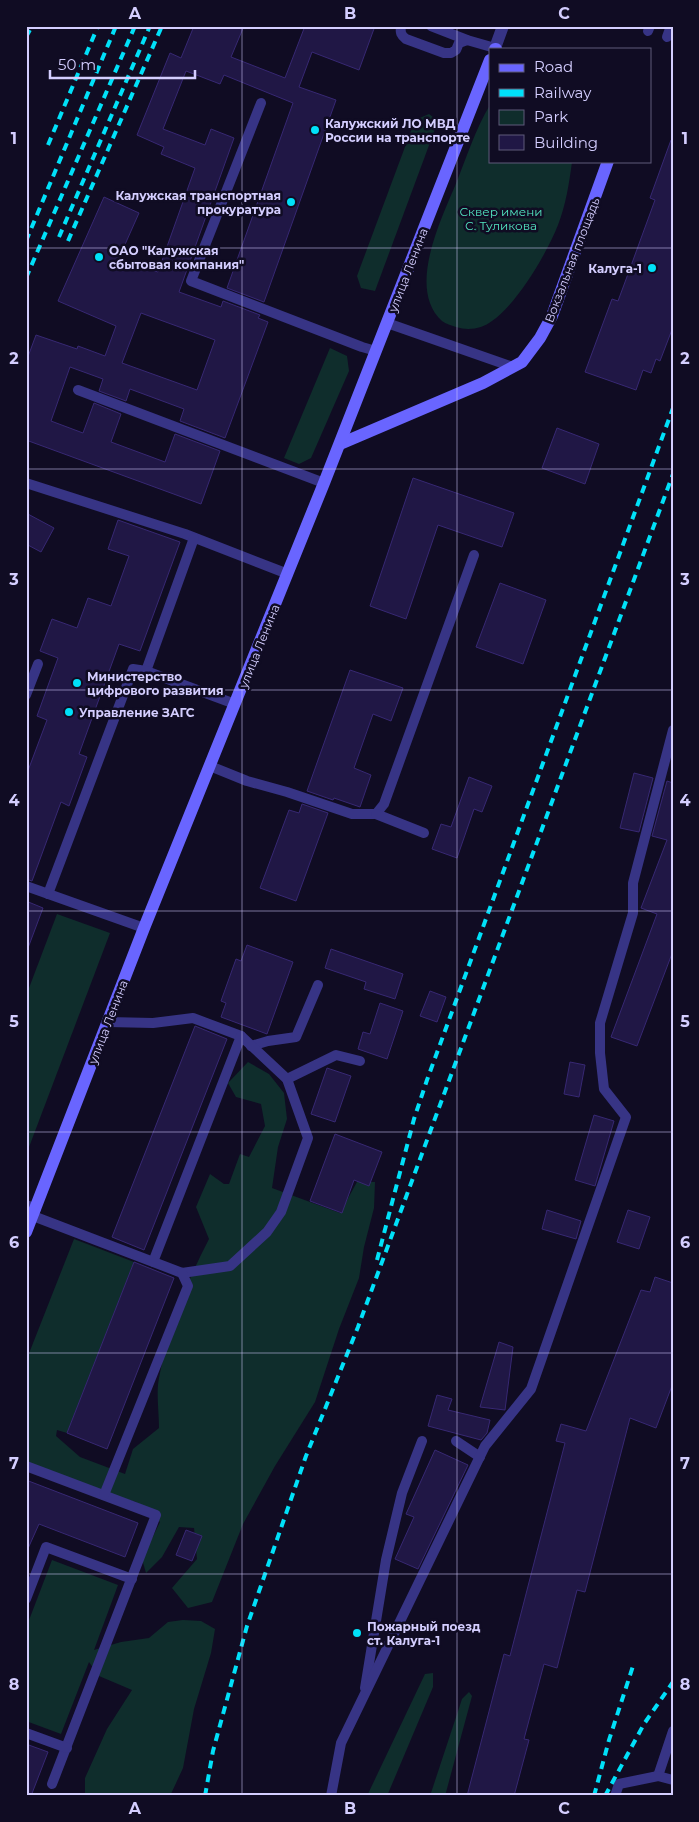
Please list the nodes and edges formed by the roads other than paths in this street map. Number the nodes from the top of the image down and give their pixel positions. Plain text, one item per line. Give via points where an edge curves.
1 (402, 26) edge
2 (431, 26) edge
3 (503, 26) edge
4 (671, 26) edge
5 (667, 37) dead end
6 (467, 40) junction
7 (492, 48) edge
8 (495, 48) edge
9 (489, 63) edge
10 (261, 103) dead end
11 (608, 162) edge
12 (388, 323) junction
13 (376, 351) junction
14 (512, 366) junction
15 (78, 390) dead end
16 (340, 444) junction
17 (26, 483) edge
18 (324, 483) junction
19 (194, 538) junction
20 (474, 555) dead end
21 (288, 574) junction
22 (38, 664) dead end
23 (146, 671) junction
24 (26, 694) edge
25 (236, 704) junction
26 (673, 730) edge
27 (210, 766) junction
28 (376, 814) junction
29 (424, 833) dead end
30 (26, 886) edge
31 (48, 894) junction
32 (144, 928) junction
33 (318, 984) dead end
34 (108, 1022) junction
35 (241, 1036) junction
36 (251, 1046) junction
37 (360, 1061) dead end
38 (287, 1079) junction
39 (32, 1210) edge
40 (26, 1232) edge
41 (153, 1262) junction
42 (182, 1273) junction
43 (422, 1441) dead end
44 (456, 1441) dead end
45 (480, 1457) junction
46 (26, 1466) edge
47 (104, 1495) junction
48 (132, 1579) junction
49 (26, 1599) edge
50 (363, 1698) junction
51 (673, 1731) edge
52 (26, 1733) edge
53 (67, 1748) junction
54 (658, 1776) junction
55 (673, 1780) edge
56 (52, 1784) dead end
57 (331, 1796) edge
58 (615, 1796) edge

1 - 6 lane via 400,31 406,39 444,52 451,53
2 - 6 lane
3 - 8 street
4 - 5 lane
6 - 7 lane
9 - 12 main road, улица Ленина
10 - 13 lane via 191,281
11 - 14 main road, Вокзальная площадь via 547,327 522,362
12 - 13 main road, улица Ленина
12 - 14 lane
13 - 16 main road, улица Ленина
14 - 16 main road, Вокзальная площадь via 483,383
15 - 18 lane
16 - 18 main road, улица Ленина
17 - 19 lane
18 - 21 main road, улица Ленина
19 - 21 lane
19 - 23 lane
20 - 28 lane via 384,804
21 - 25 main road, улица Ленина
22 - 24 lane
23 - 25 lane
23 - 31 lane via 133,669 130,674
25 - 27 main road, улица Ленина
26 - 45 lane via 633,883 633,913 600,1023 604,1089 626,1117 531,1389
27 - 28 lane via 352,814
27 - 32 main road, улица Ленина
28 - 29 lane
30 - 31 lane
31 - 32 lane
32 - 34 main road, улица Ленина
33 - 36 lane via 296,1037
34 - 35 lane via 153,1023 193,1018
34 - 39 main road, улица Ленина
35 - 36 lane
35 - 41 lane
36 - 38 lane
37 - 38 lane via 336,1055
38 - 42 lane via 308,1138 281,1212 267,1232 230,1266
39 - 40 main road, улица Ленина
39 - 41 lane
41 - 42 lane
42 - 47 lane via 188,1286
43 - 50 lane via 402,1492 386,1560
44 - 45 lane
45 - 50 lane
46 - 47 lane
47 - 48 lane via 156,1514
48 - 49 lane via 46,1547
48 - 53 lane
50 - 57 lane via 341,1742
51 - 54 lane
52 - 53 lane
53 - 56 lane
54 - 55 lane
54 - 58 lane via 619,1784

